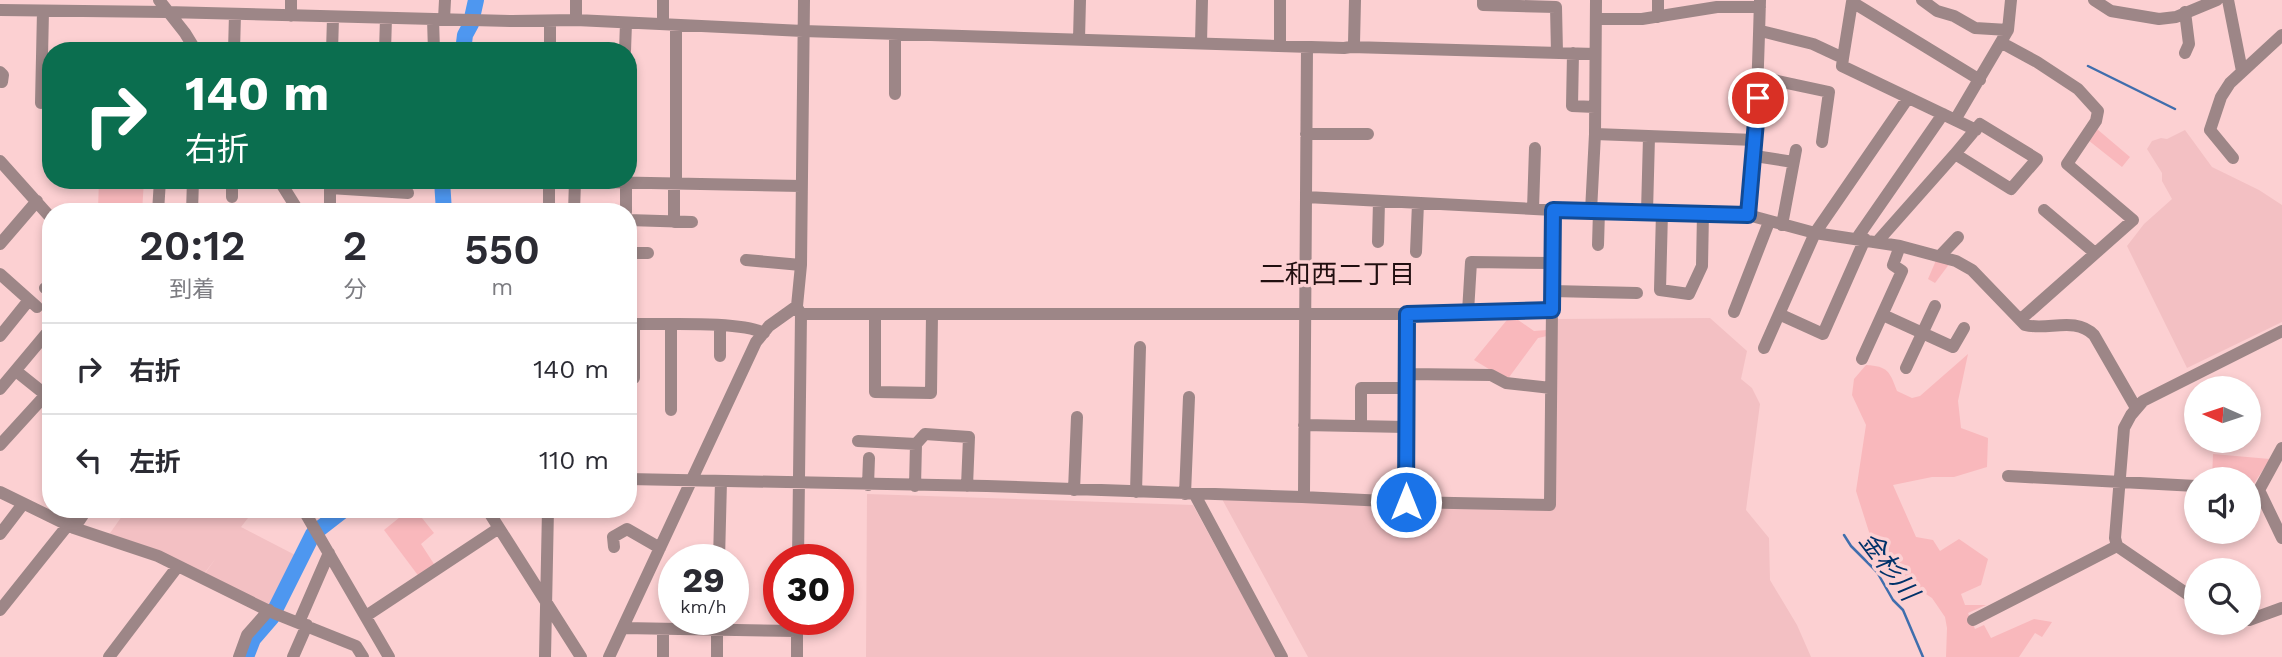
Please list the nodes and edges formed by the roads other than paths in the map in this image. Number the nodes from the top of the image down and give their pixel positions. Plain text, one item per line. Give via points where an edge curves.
1 (159, 0) edge
2 (291, 0) edge
3 (445, 0) edge
4 (576, 0) edge
5 (663, 0) edge
6 (804, 0) edge
7 (1080, 0) edge
8 (1202, 0) edge
9 (1280, 0) edge
10 (1355, 0) edge
11 (1483, 0) edge
12 (1596, 0) edge
13 (1658, 0) edge
14 (1922, 0) edge
15 (2011, 0) edge
16 (2094, 0) edge
17 (2217, 0) edge
18 (2228, 0) edge
19 (1760, 4) edge
20 (23, 5) edge
21 (123, 6) edge
22 (230, 9) edge
23 (0, 10) edge
24 (43, 11) junction
25 (166, 12) junction
26 (2185, 12) junction
27 (291, 16) junction
28 (1658, 17) junction
29 (333, 18) junction
30 (386, 18) junction
31 (439, 19) junction
32 (1597, 19) junction
33 (576, 20) junction
34 (550, 21) junction
35 (626, 23) junction
36 (669, 25) junction
37 (803, 31) junction
38 (1761, 32) junction
39 (895, 34) junction
40 (2282, 35) edge
41 (2005, 37) junction
42 (1079, 39) junction
43 (42, 42) edge
44 (191, 42) edge
45 (233, 42) edge
46 (332, 42) edge
47 (385, 42) edge
48 (435, 42) edge
49 (550, 42) edge
50 (625, 42) edge
51 (1201, 43) junction
52 (1280, 46) junction
53 (1307, 47) junction
54 (1351, 47) junction
55 (1557, 53) junction
56 (1573, 53) junction
57 (2185, 53) dead end
58 (1595, 54) junction
59 (42, 57) edge
60 (1843, 58) junction
61 (2242, 71) junction
62 (1759, 77) junction
63 (1980, 80) junction
64 (895, 94) dead end
65 (1908, 98) junction
66 (41, 103) dead end
67 (1595, 107) junction
68 (1943, 114) junction
69 (1955, 120) junction
70 (1976, 130) junction
71 (1306, 134) junction
72 (1368, 134) dead end
73 (1595, 134) junction
74 (1649, 137) junction
75 (1755, 140) junction
76 (1822, 142) dead end
77 (1535, 148) dead end
78 (1955, 154) junction
79 (1755, 156) junction
80 (2233, 158) dead end
81 (0, 161) edge
82 (637, 183) edge
83 (675, 183) junction
84 (801, 186) junction
85 (232, 189) edge
86 (373, 189) edge
87 (408, 193) dead end
88 (232, 197) dead end
89 (1306, 197) junction
90 (37, 201) junction
91 (1378, 201) junction
92 (1418, 203) junction
93 (42, 207) edge
94 (1534, 209) junction
95 (1553, 210) junction
96 (2044, 210) dead end
97 (1595, 211) junction
98 (1647, 212) junction
99 (1662, 212) junction
100 (1703, 213) junction
101 (1748, 215) junction
102 (637, 220) edge
103 (674, 222) junction
104 (692, 222) dead end
105 (1776, 223) junction
106 (1815, 233) junction
107 (1958, 237) dead end
108 (1866, 240) junction
109 (1378, 242) dead end
110 (0, 244) edge
111 (1598, 245) dead end
112 (1900, 246) junction
113 (1416, 252) dead end
114 (637, 253) edge
115 (648, 253) dead end
116 (2095, 253) junction
117 (1940, 256) junction
118 (747, 260) dead end
119 (1553, 263) junction
120 (800, 265) junction
121 (0, 274) edge
122 (1552, 291) junction
123 (1637, 293) dead end
124 (1935, 306) dead end
125 (799, 310) junction
126 (1552, 310) junction
127 (1468, 312) junction
128 (1734, 312) dead end
129 (1305, 313) junction
130 (875, 314) junction
131 (932, 314) junction
132 (1407, 314) junction
133 (1779, 314) junction
134 (1882, 315) junction
135 (2020, 320) junction
136 (637, 324) edge
137 (671, 325) junction
138 (720, 326) junction
139 (1964, 328) dead end
140 (2282, 331) edge
141 (764, 332) junction
142 (1923, 333) junction
143 (0, 336) edge
144 (42, 339) edge
145 (1140, 346) dead end
146 (1764, 348) dead end
147 (720, 356) dead end
148 (1862, 359) dead end
149 (1906, 368) dead end
150 (16, 371) junction
151 (1406, 381) junction
152 (42, 388) edge
153 (1551, 388) junction
154 (0, 389) edge
155 (1189, 397) dead end
156 (42, 398) edge
157 (2136, 408) junction
158 (671, 410) dead end
159 (1077, 417) dead end
160 (1304, 425) junction
161 (1361, 426) junction
162 (1406, 427) junction
163 (858, 441) dead end
164 (0, 444) edge
165 (916, 444) junction
166 (2282, 448) edge
167 (869, 458) dead end
168 (2008, 476) dead end
169 (637, 479) edge
170 (692, 480) junction
171 (2261, 480) edge
172 (721, 481) junction
173 (2119, 482) junction
174 (800, 483) junction
175 (868, 485) junction
176 (915, 485) junction
177 (2184, 485) edge
178 (967, 486) junction
179 (1074, 490) junction
180 (0, 492) edge
181 (1136, 492) junction
182 (1190, 494) junction
183 (1302, 497) junction
184 (1406, 502) junction
185 (2261, 502) edge
186 (23, 504) junction
187 (42, 513) edge
188 (53, 518) edge
189 (81, 518) edge
190 (308, 518) edge
191 (493, 518) edge
192 (548, 518) edge
193 (68, 525) junction
194 (499, 528) junction
195 (0, 534) edge
196 (2282, 538) edge
197 (662, 544) edge
198 (719, 544) edge
199 (798, 544) edge
200 (2117, 546) junction
201 (614, 547) dead end
202 (658, 547) edge
203 (658, 552) edge
204 (329, 553) junction
205 (178, 566) junction
206 (2184, 592) edge
207 (547, 604) junction
208 (2282, 608) edge
209 (0, 610) edge
210 (272, 612) junction
211 (2261, 616) edge
212 (366, 617) junction
213 (1973, 620) dead end
214 (303, 623) junction
215 (623, 628) junction
216 (658, 629) edge
217 (663, 635) edge
218 (717, 635) edge
219 (797, 635) edge
220 (109, 657) edge
221 (239, 657) edge
222 (293, 657) edge
223 (363, 657) edge
224 (389, 657) edge
225 (545, 657) edge
226 (581, 657) edge
227 (609, 657) edge
228 (663, 657) edge
229 (717, 657) edge
230 (797, 657) edge
231 (1282, 657) edge

1 - 25 street
2 - 27 street
3 - 31 street
4 - 33 street
5 - 36 street
6 - 37 street
7 - 42 street
8 - 51 street
9 - 52 street
10 - 54 street
11 - 55 street via 1483,5 1556,7
12 - 32 street
13 - 28 street
14 - 41 street via 1937,12
15 - 41 street
16 - 26 street via 2111,11 2159,19
17 - 26 street
18 - 61 street
19 - 28 street
19 - 38 street
20 - 23 street
20 - 24 street
21 - 24 street
21 - 25 street
22 - 25 street
22 - 27 street
22 - 45 street
24 - 43 street
25 - 44 street
26 - 57 street via 2189,44
27 - 29 street
28 - 32 street
29 - 30 street
29 - 46 street
30 - 31 street
30 - 47 street
31 - 34 street
31 - 48 street
32 - 58 street
33 - 34 street
33 - 35 street
34 - 49 street
35 - 36 street
35 - 50 street
36 - 37 street
36 - 83 street
37 - 39 street
37 - 84 street
38 - 60 street via 1813,44
38 - 62 street
39 - 42 street
39 - 64 street
40 - 61 street
41 - 63 street
41 - 116 street via 2078,89 2098,111 2067,164 2133,219
42 - 51 street
51 - 52 street
52 - 53 street
53 - 54 street
53 - 71 street
54 - 55 street
55 - 56 street
56 - 58 street
56 - 67 street via 1572,106
58 - 67 street
59 - 66 street
60 - 63 street via 1852,2
60 - 65 street via 1842,66
61 - 80 street via 2221,97 2210,130
62 - 75 street
62 - 76 street via 1829,92
63 - 69 street
65 - 68 street
65 - 106 street
67 - 73 street
68 - 69 street
68 - 108 street
69 - 70 street
70 - 78 street
70 - 78 street via 1980,124 2036,159 2011,189
71 - 72 street
71 - 89 street
73 - 74 street
73 - 97 street
74 - 75 street
74 - 98 street
75 - 79 street
77 - 94 street
78 - 108 street
79 - 101 street
79 - 105 street via 1795,156
81 - 90 street
82 - 83 street
83 - 84 street
83 - 103 street
84 - 120 street
85 - 88 street
86 - 87 street
89 - 91 street
89 - 129 street
90 - 93 street
90 - 110 street
91 - 92 street
91 - 109 street
92 - 94 street
92 - 113 street
94 - 95 street
95 - 97 street
95 - 119 street
96 - 116 street
97 - 98 street
97 - 111 street
98 - 99 street
99 - 100 street
99 - 100 street via 1660,290 1689,294 1702,266
100 - 101 street
101 - 105 street
102 - 103 street
103 - 104 street
105 - 106 street
105 - 128 street
106 - 108 street
106 - 133 street
107 - 117 street
108 - 112 street
108 - 133 street via 1823,334
112 - 117 street
112 - 134 street via 1893,265 1902,271
114 - 115 street
116 - 135 street
117 - 135 street via 1972,270
118 - 120 street
119 - 122 street
119 - 127 street via 1471,262
120 - 125 street
121 - 143 street via 33,304
122 - 123 street
122 - 126 street
124 - 142 street
125 - 130 street
125 - 141 street
125 - 174 street
126 - 127 street
126 - 153 street
127 - 132 street
129 - 131 street
129 - 132 street
129 - 160 street
130 - 131 street
130 - 131 street via 874,392 931,393
132 - 151 street
133 - 146 street
134 - 142 street
134 - 148 street
135 - 157 street via 2029,326 2087,328
136 - 137 street
137 - 138 street
137 - 158 street
138 - 141 street
138 - 147 street
139 - 142 street via 1953,347
140 - 157 street via 2149,397
141 - 170 street
142 - 149 street
144 - 150 street
145 - 181 street
150 - 152 street
150 - 154 street
151 - 153 street via 1491,375 1506,383
151 - 161 street via 1361,388
151 - 162 street
153 - 184 street via 1549,505
155 - 182 street
156 - 164 street
157 - 173 street via 2124,428
159 - 179 street
160 - 161 street
160 - 183 street
161 - 162 street
162 - 184 street
163 - 165 street
165 - 176 street
165 - 178 street via 925,434 969,437
166 - 171 street
167 - 175 street
168 - 173 street
169 - 170 street
170 - 172 street
170 - 197 street
172 - 174 street
172 - 198 street
173 - 177 street
173 - 200 street
174 - 175 street
174 - 199 street
175 - 176 street
176 - 178 street
178 - 179 street
179 - 181 street
180 - 186 street
181 - 182 street
182 - 183 street
182 - 231 street
183 - 184 street
185 - 196 street
186 - 187 street
186 - 195 street
188 - 193 street
189 - 193 street
190 - 204 street
191 - 194 street
192 - 207 street
193 - 205 street
193 - 209 street
194 - 207 street
194 - 212 street
200 - 206 street
200 - 213 street
201 - 202 street via 613,537 627,529
203 - 215 street
204 - 212 street
204 - 214 street
205 - 210 street
205 - 220 street
207 - 225 street
207 - 226 street
208 - 211 street
210 - 214 street
210 - 221 street via 247,635
212 - 224 street
214 - 222 street
214 - 223 street via 356,646
215 - 216 street
215 - 227 street
217 - 228 street
218 - 229 street
219 - 230 street

